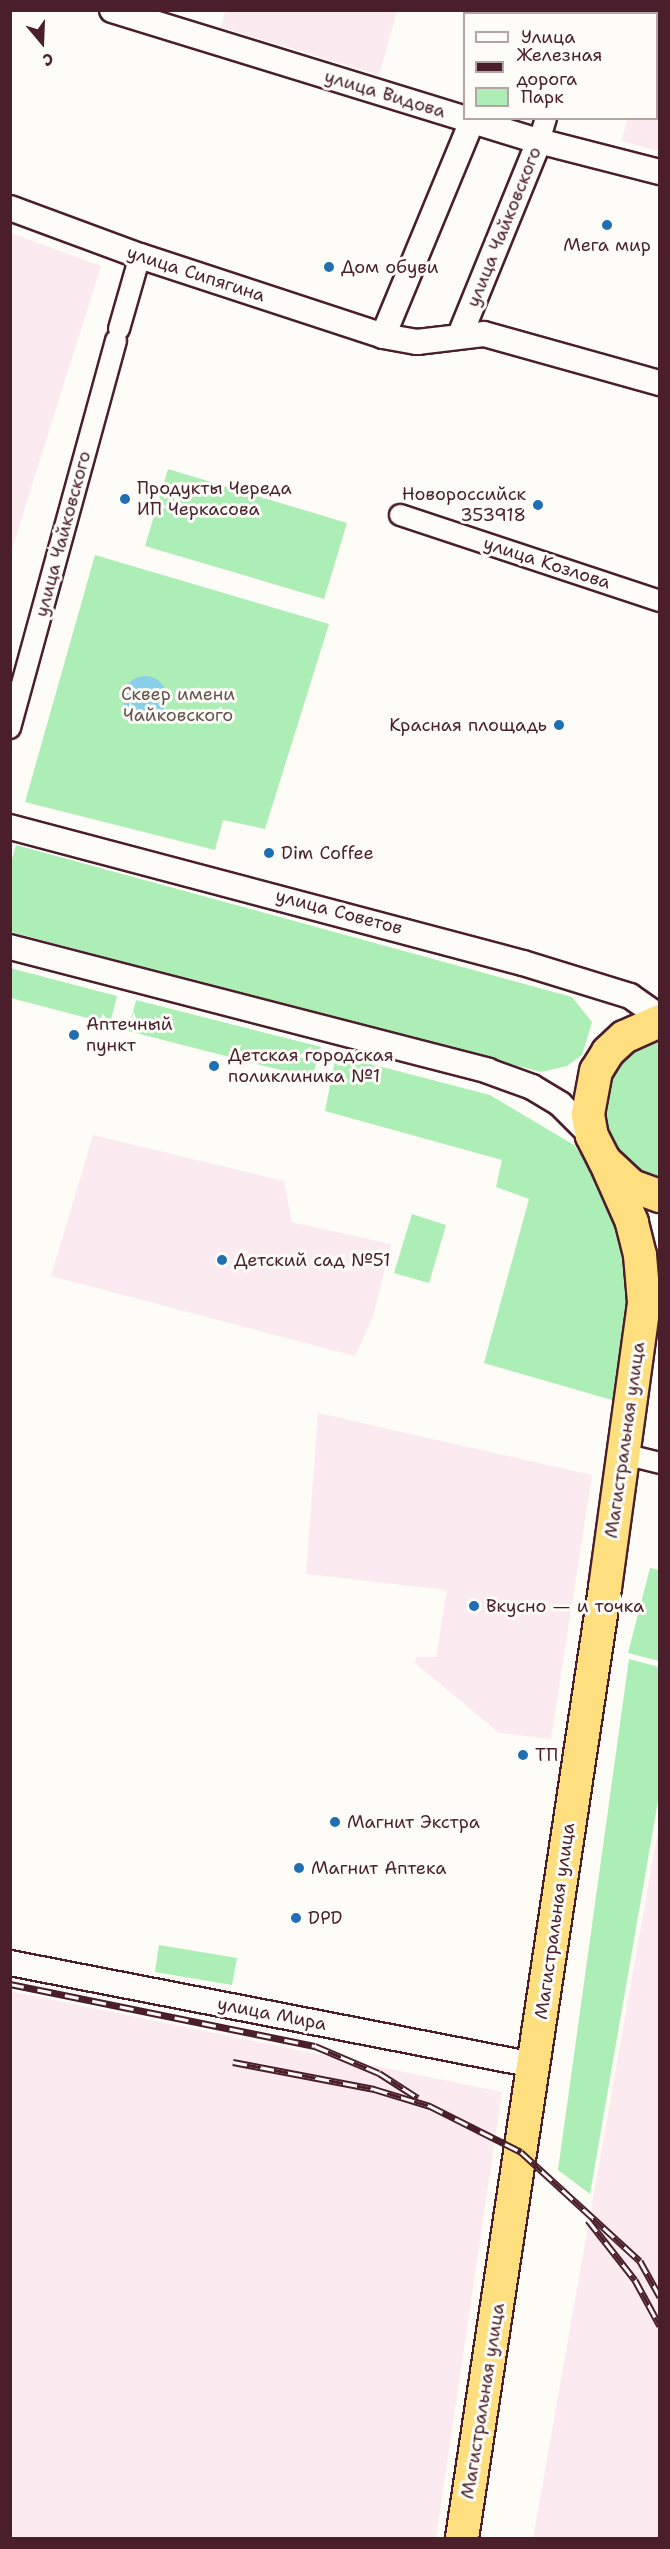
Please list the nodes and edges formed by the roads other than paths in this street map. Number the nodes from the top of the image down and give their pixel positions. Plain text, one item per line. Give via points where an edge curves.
1 (112, 10) edge
2 (463, 117) edge
3 (472, 120) edge
4 (545, 120) edge
5 (539, 141) junction
6 (660, 172) edge
7 (10, 208) edge
8 (140, 256) junction
9 (460, 335) junction
10 (383, 336) junction
11 (660, 383) edge
12 (400, 515) dead end
13 (660, 601) edge
14 (10, 728) edge
15 (10, 826) edge
16 (10, 947) edge
17 (660, 1017) edge
18 (660, 1022) edge
19 (598, 1148) junction
20 (660, 1196) edge
21 (660, 1268) edge
22 (644, 1302) junction
23 (624, 1454) junction
24 (660, 1463) edge
25 (10, 1963) edge
26 (534, 2065) junction
27 (462, 2538) edge

1 - 2 street, улица Видова
3 - 5 street, улица Видова
3 - 10 street
4 - 5 street, улица Чайковского
5 - 6 street, улица Видова
5 - 9 street, улица Чайковского
7 - 8 street, улица Сипягина
8 - 10 street, улица Сипягина
8 - 14 street, улица Чайковского
9 - 10 street, улица Сипягина via 417,342
9 - 11 street via 484,334
12 - 13 street, улица Козлова
15 - 17 street, улица Советов via 523,963 630,996
16 - 19 street via 488,1071 560,1104
18 - 19 highway, Магистральная улица via 624,1037 596,1071 588,1114
19 - 20 highway via 632,1186
19 - 22 highway, Магистральная улица via 632,1222 640,1255
21 - 22 highway, Магистральная улица
22 - 23 highway, Магистральная улица
23 - 24 street
23 - 26 highway, Магистральная улица
25 - 26 street, улица Мира
26 - 27 highway, Магистральная улица

